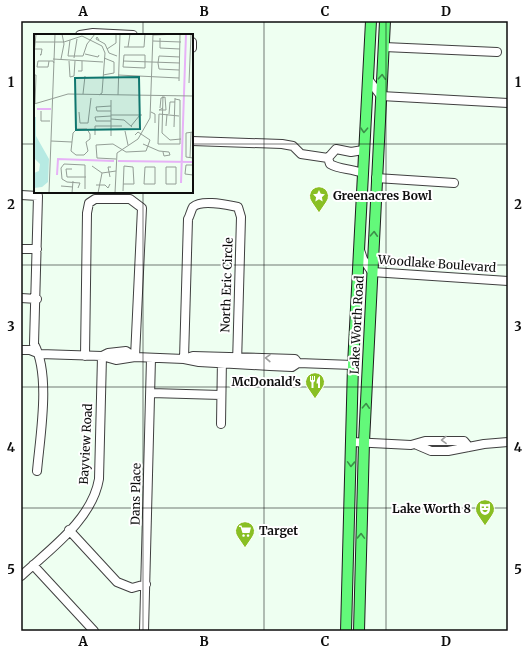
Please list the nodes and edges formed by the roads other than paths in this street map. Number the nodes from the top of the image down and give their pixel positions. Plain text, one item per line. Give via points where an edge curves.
1 (371, 21) edge
2 (379, 21) edge
3 (385, 21) edge
4 (86, 34) edge
5 (114, 34) edge
6 (384, 47) junction
7 (498, 52) dead end
8 (367, 76) junction
9 (381, 96) junction
10 (366, 100) junction
11 (508, 103) edge
12 (193, 141) edge
13 (363, 150) junction
14 (328, 158) junction
15 (362, 173) junction
16 (376, 178) junction
17 (454, 183) dead end
18 (21, 195) edge
19 (358, 243) junction
20 (21, 249) edge
21 (37, 250) junction
22 (372, 272) junction
23 (508, 281) edge
24 (21, 298) edge
25 (37, 299) junction
26 (21, 350) edge
27 (40, 354) junction
28 (85, 356) junction
29 (102, 356) junction
30 (135, 357) junction
31 (151, 358) junction
32 (184, 359) junction
33 (222, 360) junction
34 (236, 361) junction
35 (353, 365) junction
36 (151, 393) junction
37 (221, 395) junction
38 (221, 424) dead end
39 (352, 442) junction
40 (364, 442) junction
41 (508, 442) edge
42 (37, 471) dead end
43 (69, 530) junction
44 (349, 533) junction
45 (33, 565) junction
46 (21, 576) edge
47 (146, 584) junction
48 (347, 607) junction
49 (359, 609) junction
50 (94, 631) edge
51 (144, 631) edge
52 (346, 631) edge
53 (354, 631) edge
54 (359, 631) edge

1 - 8 main road, Lake Worth Road
2 - 6 main road
3 - 6 main road, Lake Worth Road
4 - 5 street
6 - 7 street
9 -> 6 main road, Lake Worth Road
8 - 9 street
8 - 10 main road, Lake Worth Road
9 - 11 street
9 - 16 main road, Lake Worth Road
10 -> 13 main road, Lake Worth Road
10 - 16 main road via 374,107 371,163
12 - 14 street via 282,144 293,146 301,154
13 - 14 street via 351,152 336,149
13 - 15 main road, Lake Worth Road
14 - 15 street via 330,164 335,167
15 - 19 main road, Lake Worth Road
16 - 17 street
22 -> 16 main road, Lake Worth Road
18 - 21 street via 38,196
19 - 22 street, Woodlake Boulevard via 363,259
19 - 35 main road, Lake Worth Road
20 - 21 street
21 - 25 street
22 - 23 street, Woodlake Boulevard
40 -> 22 main road, Lake Worth Road
24 - 25 street
25 - 27 street via 34,344
26 - 27 street
27 - 28 street
27 - 42 street via 44,398
28 - 29 street
28 - 30 street via 89,203 95,199 130,199 142,208
29 - 30 street via 126,351
29 - 43 street, Bayview Road via 98,483 85,514
30 - 31 street
31 - 32 street
31 - 36 street, Dans Place
32 - 33 street via 199,362
32 - 34 street, North Eric Circle via 188,219 192,208 200,203 238,207 241,217
33 - 34 street
33 - 37 street
34 - 35 street via 292,367 298,363
35 - 39 main road, Lake Worth Road
36 - 37 street
36 - 47 street, Dans Place
37 - 38 street
39 - 40 street
39 -> 44 main road, Lake Worth Road
40 - 41 street via 417,445 431,451 448,451
49 -> 40 main road, Lake Worth Road
43 - 45 street, Bayview Road
43 - 47 street via 117,582 132,588
44 - 48 main road, Lake Worth Road
44 - 49 main road via 353,548 353,598
45 - 46 street, Bayview Road
45 - 50 street
47 - 51 street, Dans Place
48 - 52 main road, Lake Worth Road
48 - 53 main road via 353,614
49 - 54 main road, Lake Worth Road

